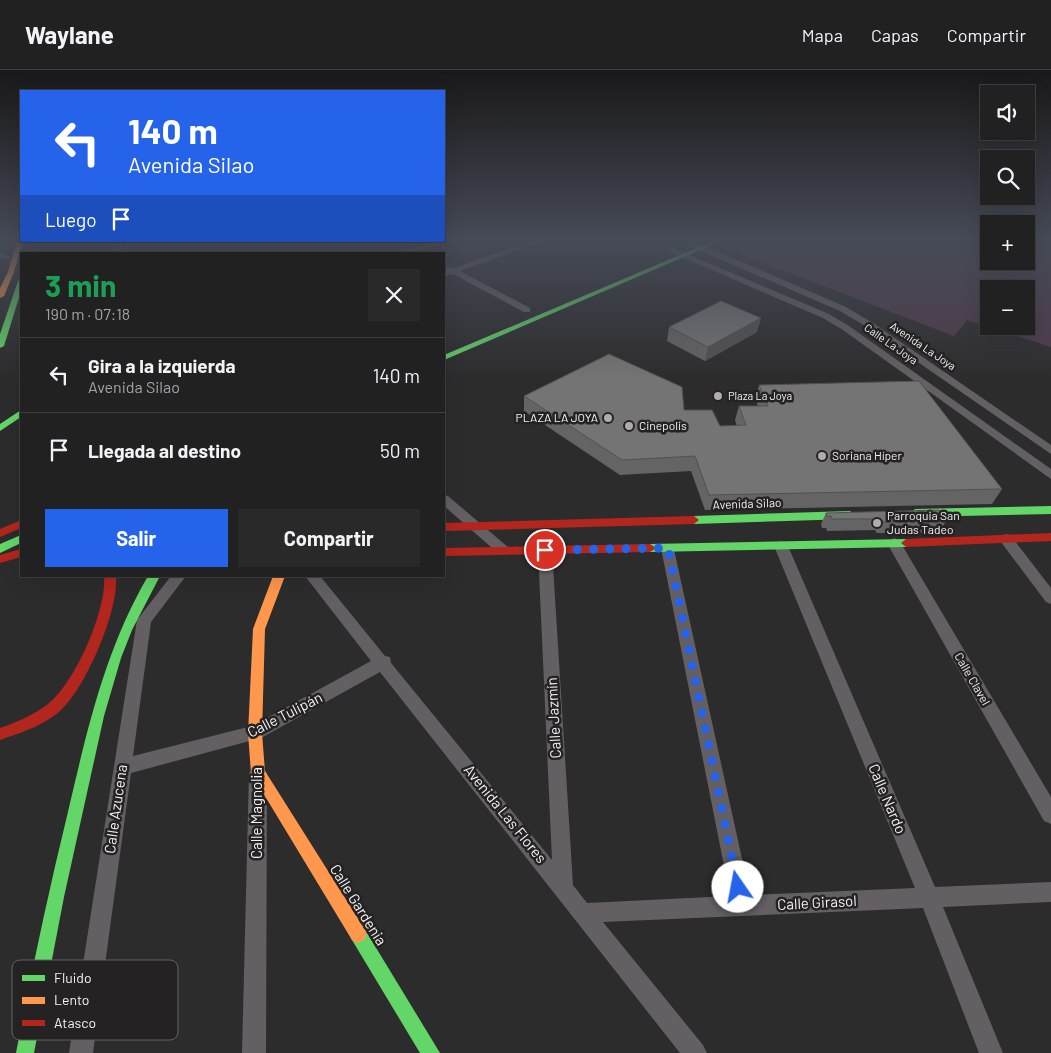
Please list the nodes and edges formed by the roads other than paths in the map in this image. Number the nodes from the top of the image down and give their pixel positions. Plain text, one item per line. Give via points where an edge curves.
1 (19, 287) edge
2 (483, 287) edge
3 (585, 287) edge
4 (598, 287) edge
5 (768, 287) edge
6 (786, 287) edge
7 (527, 310) junction
8 (0, 346) edge
9 (445, 346) edge
10 (445, 358) edge
11 (20, 414) edge
12 (0, 428) edge
13 (1051, 450) edge
14 (1051, 475) edge
15 (445, 500) edge
16 (1051, 510) edge
17 (863, 514) edge
18 (903, 514) edge
19 (735, 518) junction
20 (20, 524) edge
21 (477, 526) junction
22 (445, 527) edge
23 (0, 533) edge
24 (1051, 537) edge
25 (1006, 539) junction
26 (20, 540) edge
27 (894, 543) junction
28 (746, 546) junction
29 (781, 546) junction
30 (668, 548) junction
31 (0, 549) edge
32 (545, 550) junction
33 (504, 551) junction
34 (445, 552) edge
35 (20, 553) edge
36 (0, 559) edge
37 (110, 577) edge
38 (153, 577) edge
39 (178, 577) edge
40 (279, 577) edge
41 (313, 577) edge
42 (1051, 598) edge
43 (384, 662) junction
44 (0, 734) edge
45 (256, 734) junction
46 (122, 767) junction
47 (258, 773) junction
48 (1051, 815) edge
49 (563, 886) junction
50 (1051, 892) edge
51 (929, 898) junction
52 (742, 906) junction
53 (584, 913) junction
54 (42, 960) edge
55 (94, 960) edge
56 (27, 1040) edge
57 (83, 1040) edge
58 (25, 1053) edge
59 (81, 1053) edge
60 (254, 1053) edge
61 (432, 1053) edge
62 (696, 1053) edge
63 (991, 1053) edge

1 - 8 main road
2 - 7 street
3 - 7 main road
4 - 10 main road
5 - 14 street, Calle La Joya via 846,328
6 - 13 street, Avenida La Joya via 849,313
7 - 9 main road
11 - 12 main road
15 - 21 street
16 - 18 main road
17 - 19 main road, Avenida Silao
19 - 21 main road, Avenida Silao
19 - 28 main road
20 - 23 main road
21 - 22 main road, Avenida Silao
21 - 33 street
24 - 25 main road
25 - 27 main road
25 - 42 street
26 - 31 main road
27 - 29 main road
27 - 48 street, Calle Clavel
28 - 29 main road
28 - 30 main road
29 - 51 street, Calle Nardo
30 - 32 main road
30 - 52 street
32 - 33 main road
32 - 49 street, Calle Jazmín
33 - 34 main road
35 - 36 main road
37 - 44 main road via 111,596 86,666 73,690 55,710 22,728
38 - 54 main road via 124,630 98,715
39 - 46 street, Calle Azucena via 144,620
40 - 45 main road, Calle Magnolia via 260,629
41 - 43 street, Avenida Las Flores
43 - 45 street, Calle Tulipán
43 - 49 street, Avenida Las Flores
45 - 46 street, Calle Tulipán
45 - 47 main road, Calle Magnolia
46 - 55 street, Calle Azucena
47 - 60 street, Calle Magnolia
47 - 61 main road, Calle Gardenia
49 - 53 street, Avenida Las Flores
50 - 51 street, Calle Girasol
51 - 52 street, Calle Girasol
51 - 63 street, Calle Nardo
52 - 53 street, Calle Girasol
53 - 62 street, Avenida Las Flores
56 - 58 main road
57 - 59 street, Calle Azucena

